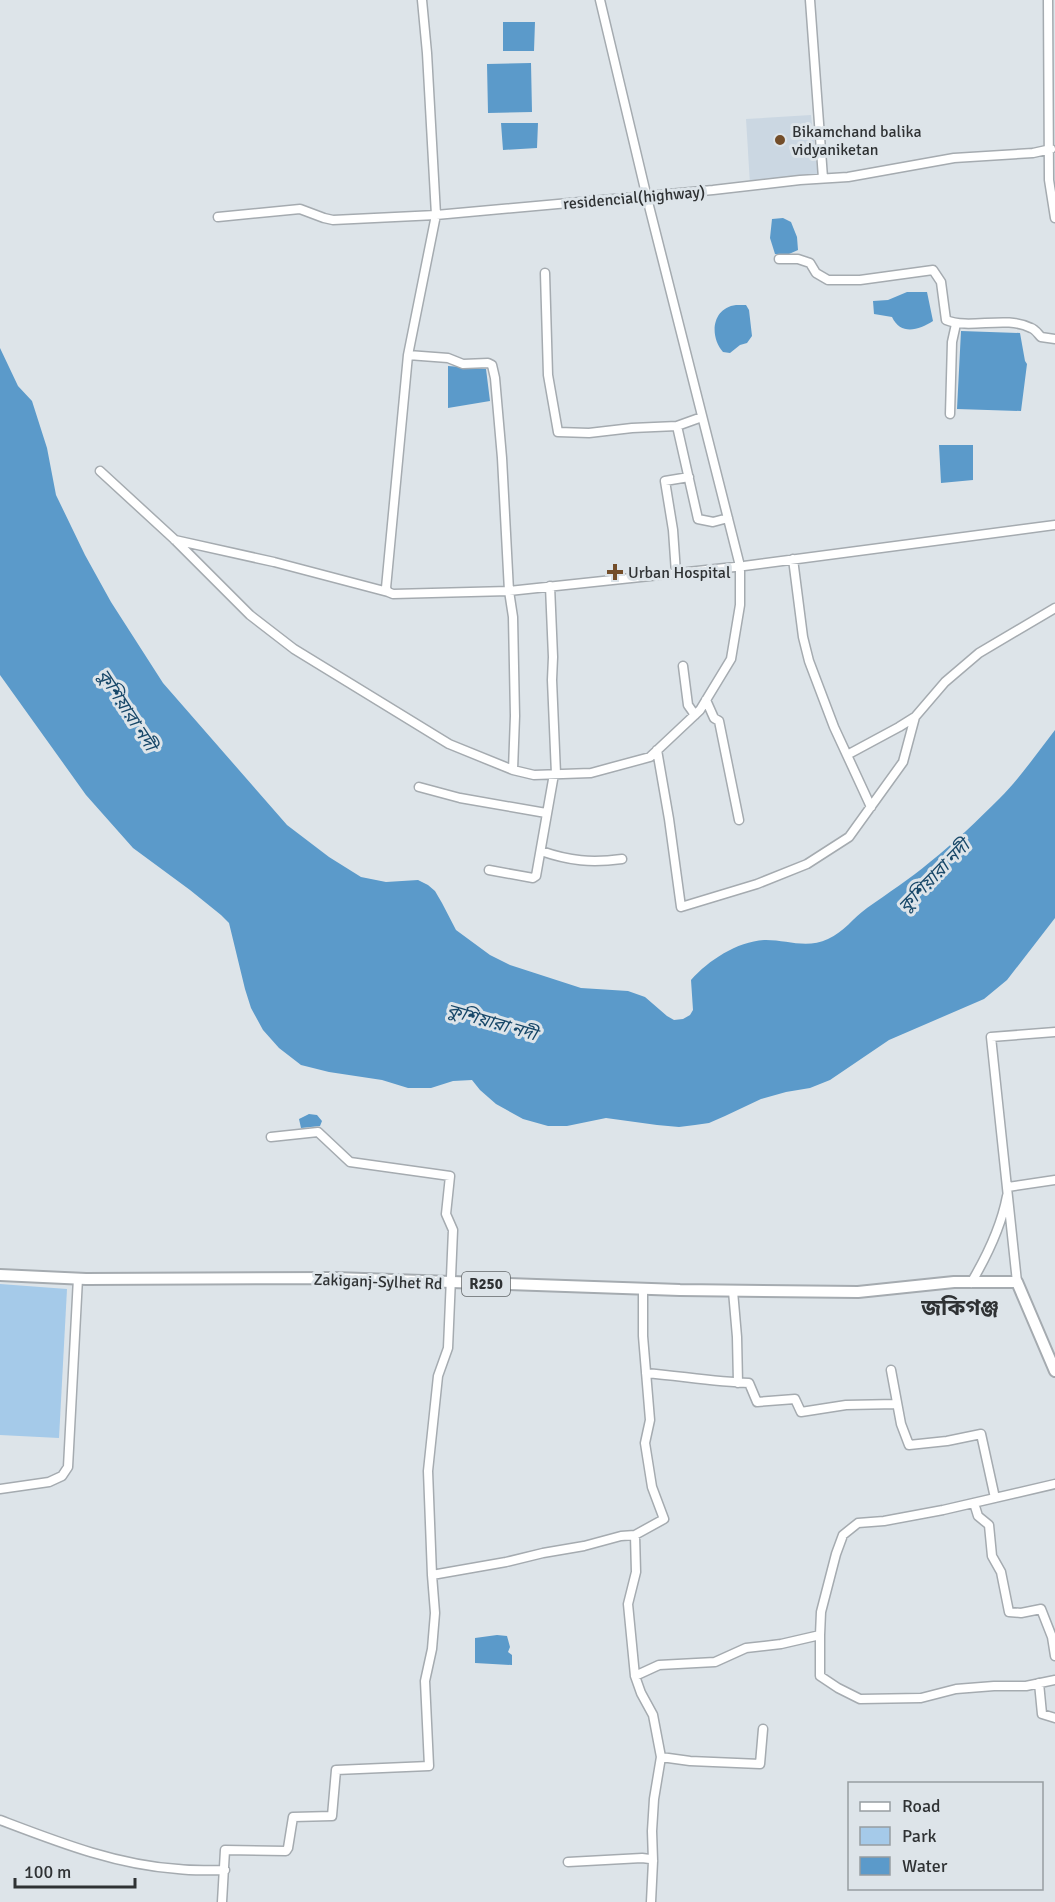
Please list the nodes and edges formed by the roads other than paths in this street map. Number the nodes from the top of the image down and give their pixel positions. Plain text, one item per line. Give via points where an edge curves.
1 (422, 0) edge
2 (600, 0) edge
3 (810, 0) edge
4 (1048, 0) edge
5 (1051, 149) junction
6 (823, 178) junction
7 (646, 196) junction
8 (436, 215) junction
9 (218, 217) dead end
10 (1055, 218) edge
11 (778, 259) dead end
12 (545, 273) dead end
13 (956, 324) junction
14 (1055, 339) edge
15 (408, 355) junction
16 (950, 414) dead end
17 (702, 417) junction
18 (678, 426) junction
19 (100, 471) dead end
20 (689, 477) junction
21 (728, 518) junction
22 (1055, 525) edge
23 (174, 539) junction
24 (793, 559) junction
25 (740, 566) junction
26 (676, 573) junction
27 (550, 586) junction
28 (510, 591) junction
29 (388, 592) junction
30 (1055, 608) edge
31 (682, 666) dead end
32 (706, 700) junction
33 (695, 714) junction
34 (915, 717) junction
35 (657, 750) junction
36 (847, 755) junction
37 (513, 770) junction
38 (555, 774) junction
39 (419, 787) dead end
40 (871, 807) junction
41 (546, 813) junction
42 (739, 820) dead end
43 (541, 851) junction
44 (622, 859) dead end
45 (489, 870) dead end
46 (1055, 1032) edge
47 (271, 1137) dead end
48 (1055, 1180) edge
49 (1008, 1187) junction
50 (0, 1275) edge
51 (78, 1278) junction
52 (1017, 1282) junction
53 (451, 1283) junction
54 (971, 1283) junction
55 (643, 1289) junction
56 (733, 1291) junction
57 (891, 1370) dead end
58 (1055, 1371) edge
59 (646, 1373) junction
60 (738, 1383) junction
61 (897, 1404) junction
62 (1055, 1484) edge
63 (0, 1489) edge
64 (995, 1498) junction
65 (974, 1503) junction
66 (634, 1535) junction
67 (432, 1575) junction
68 (820, 1635) junction
69 (1053, 1637) edge
70 (1055, 1656) edge
71 (635, 1677) junction
72 (1055, 1680) edge
73 (1039, 1683) junction
74 (1055, 1718) edge
75 (763, 1729) dead end
76 (662, 1757) junction
77 (0, 1820) edge
78 (653, 1861) junction
79 (567, 1862) dead end
80 (225, 1870) junction
81 (222, 1902) edge
82 (651, 1902) edge

1 - 8 street
2 - 7 street
3 - 6 street
4 - 5 street
5 - 6 street, residencial(highway) via 954,158
5 - 10 street
6 - 7 street, residencial(highway)
7 - 8 street, residencial(highway)
7 - 17 street
8 - 9 street, residencial(highway) via 333,220 300,209
8 - 15 street
11 - 13 street via 810,263 816,273 828,279 860,280 933,270 941,282 945,320
12 - 18 street via 548,375 558,432 589,434
13 - 14 street via 1021,325 1032,328 1041,337
13 - 16 street
15 - 28 street via 492,365
15 - 29 street
17 - 18 street
17 - 21 street
18 - 20 street
19 - 23 street
20 - 21 street via 698,519 713,522
20 - 26 street via 665,481
21 - 25 street
22 - 24 street
23 - 29 street
23 - 37 street via 250,615 294,649 449,744
24 - 25 street
24 - 36 street via 809,661
25 - 26 street
25 - 32 street via 740,605 730,659
26 - 27 street
27 - 28 street
27 - 38 street
28 - 29 street
28 - 37 street
30 - 34 street via 979,652 945,682
31 - 33 street via 688,705
32 - 33 street
32 - 42 street via 719,721
33 - 35 street
34 - 36 street
34 - 40 street via 903,762
35 - 38 street via 650,757 591,772
35 - 40 street via 681,907 807,864 849,837
36 - 40 street
37 - 38 street
38 - 41 street
39 - 41 street
41 - 43 street
43 - 44 street via 584,862
43 - 45 street via 536,876 532,878
46 - 49 street via 992,1037
47 - 53 street via 318,1132 350,1162 450,1176 446,1214 453,1230
48 - 49 street
49 - 52 street
49 - 54 street via 1000,1224
50 - 51 main road, Zakiganj-Sylhet Rd / R250
51 - 53 main road, Zakiganj-Sylhet Rd / R250 via 335,1278
51 - 63 street via 68,1467 62,1476 49,1482
52 - 54 main road, Zakiganj-Sylhet Rd
52 - 58 main road
53 - 55 main road, Zakiganj-Sylhet Rd / R250
53 - 67 street via 448,1348 438,1376 430,1440
54 - 56 main road, Zakiganj-Sylhet Rd / R250 via 858,1292
55 - 56 main road, Zakiganj-Sylhet Rd / R250
55 - 59 street
56 - 60 street
57 - 61 street
59 - 60 street
59 - 66 street via 650,1420 645,1443 652,1487 664,1519
60 - 61 street via 749,1383 757,1402 795,1400 801,1412
61 - 64 street via 909,1445 981,1434
62 - 64 street
64 - 65 street
65 - 68 street via 858,1523 843,1535 821,1612
65 - 69 street via 978,1516 989,1525 992,1556 1002,1572 1009,1612 1041,1609
66 - 67 street
66 - 71 street via 636,1572 628,1604
67 - 80 street via 435,1613 424,1681 429,1766 336,1770 332,1816 293,1817 288,1848 282,1852 225,1850
68 - 71 street via 747,1648 715,1662 658,1665
68 - 73 street via 820,1676 860,1699 921,1698 956,1689
69 - 70 street
71 - 76 street via 653,1715
72 - 73 street
73 - 74 street via 1042,1714
75 - 76 street via 760,1764
76 - 78 street via 654,1799
77 - 80 street via 106,1857 178,1869
78 - 79 street via 642,1858
78 - 82 street
80 - 81 street

